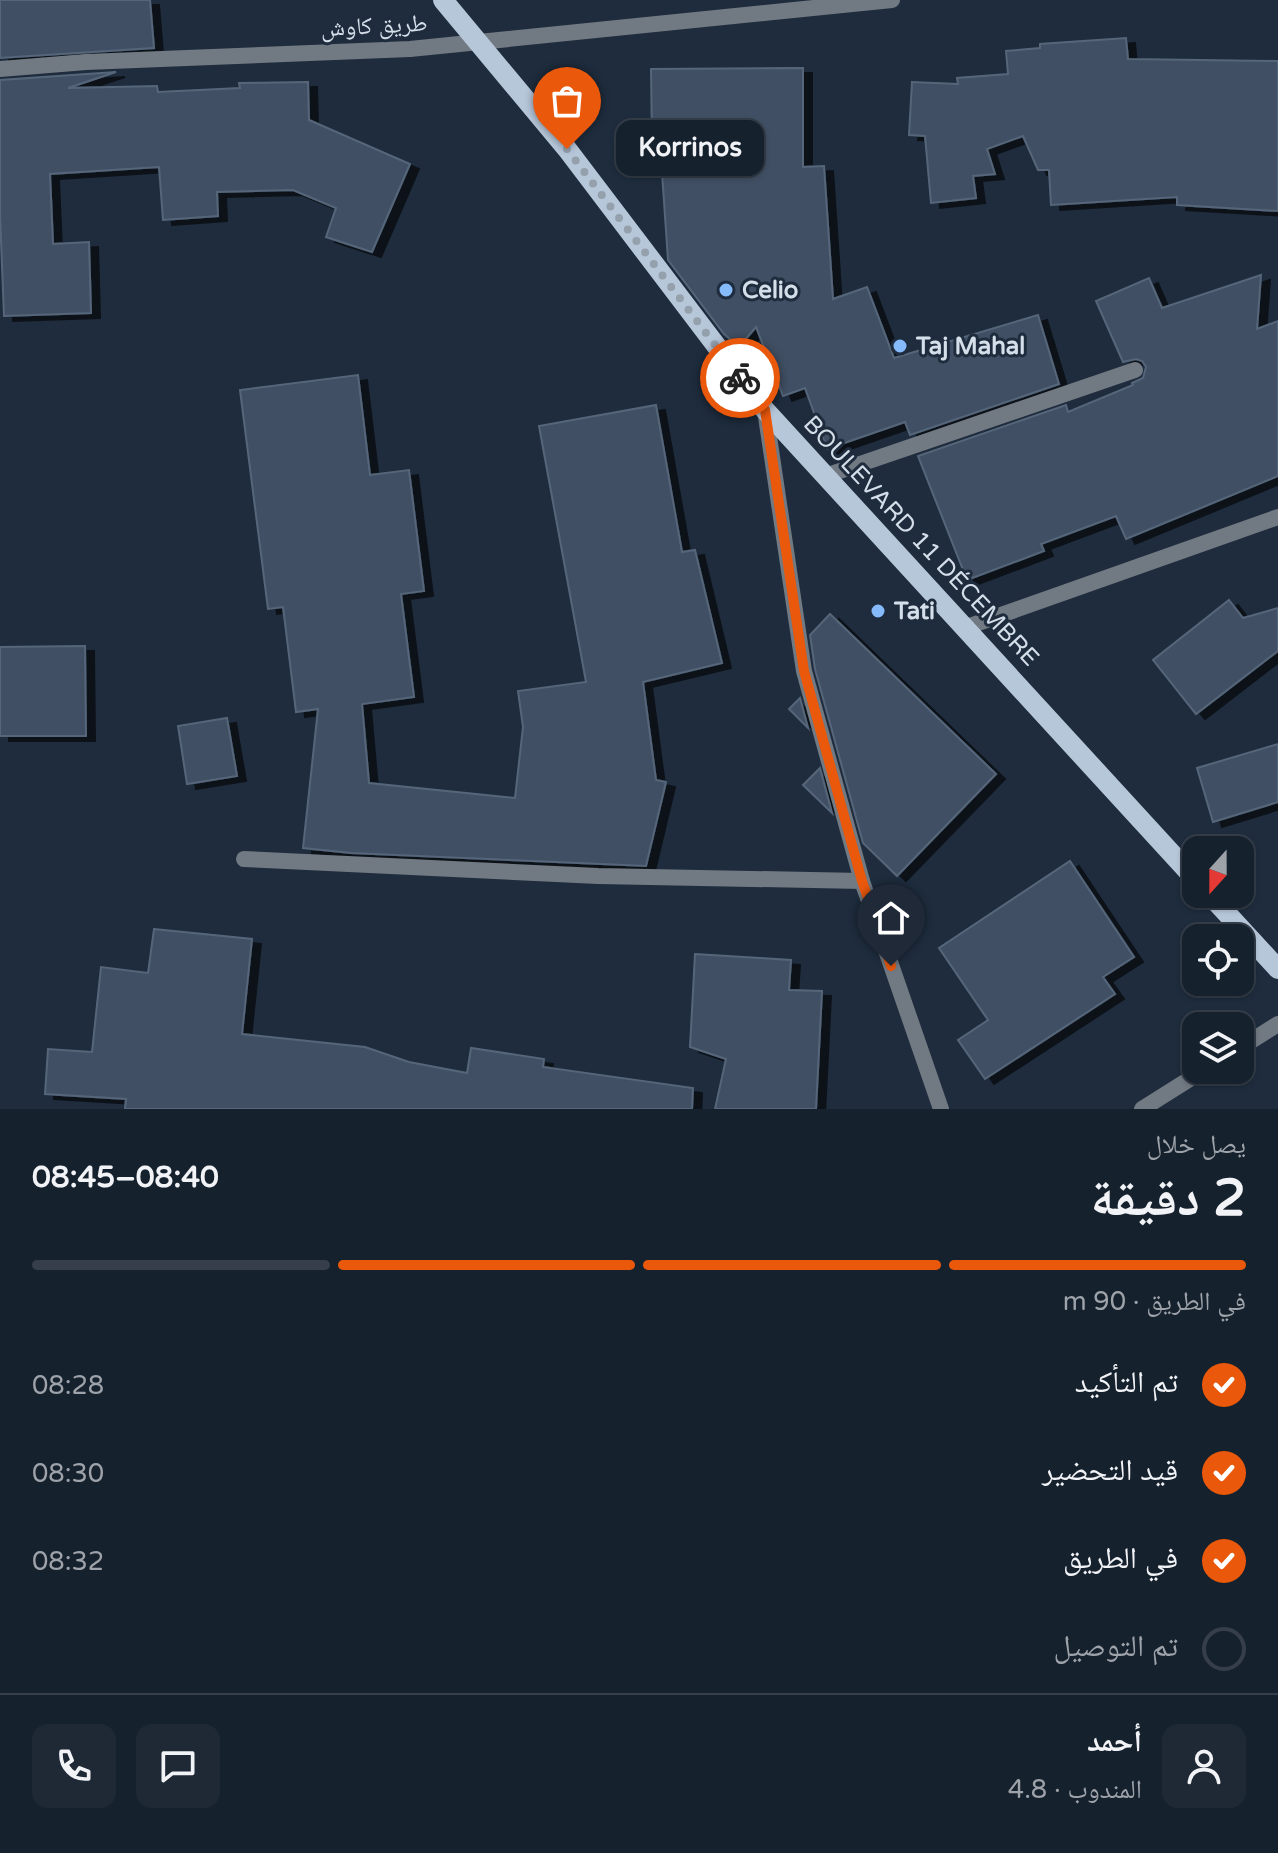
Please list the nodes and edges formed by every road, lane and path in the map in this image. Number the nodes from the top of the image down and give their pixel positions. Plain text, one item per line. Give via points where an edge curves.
1 (443, 0) edge
2 (892, 0) edge
3 (478, 43) junction
4 (0, 69) edge
5 (1135, 370) dead end
6 (765, 410) junction
7 (825, 476) junction
8 (1278, 517) edge
9 (964, 628) junction
10 (244, 859) dead end
11 (1182, 865) edge
12 (862, 881) junction
13 (1222, 908) edge
14 (1278, 969) edge
15 (1278, 1024) edge
16 (1254, 1039) edge
17 (1182, 1084) edge
18 (941, 1109) edge
19 (1142, 1109) edge

1 - 3 main road, BOULEVARD 11 DÉCEMBRE
2 - 3 street, طريق كاوش
3 - 4 street, طريق كاوش
3 - 6 main road, BOULEVARD 11 DÉCEMBRE via 567,149
5 - 7 street
6 - 7 main road, BOULEVARD 11 DÉCEMBRE
6 - 12 street via 804,671
7 - 9 main road, BOULEVARD 11 DÉCEMBRE
8 - 9 street
9 - 11 main road, BOULEVARD 11 DÉCEMBRE
10 - 12 street via 598,876
12 - 18 street
13 - 14 main road
15 - 16 street
17 - 19 street

